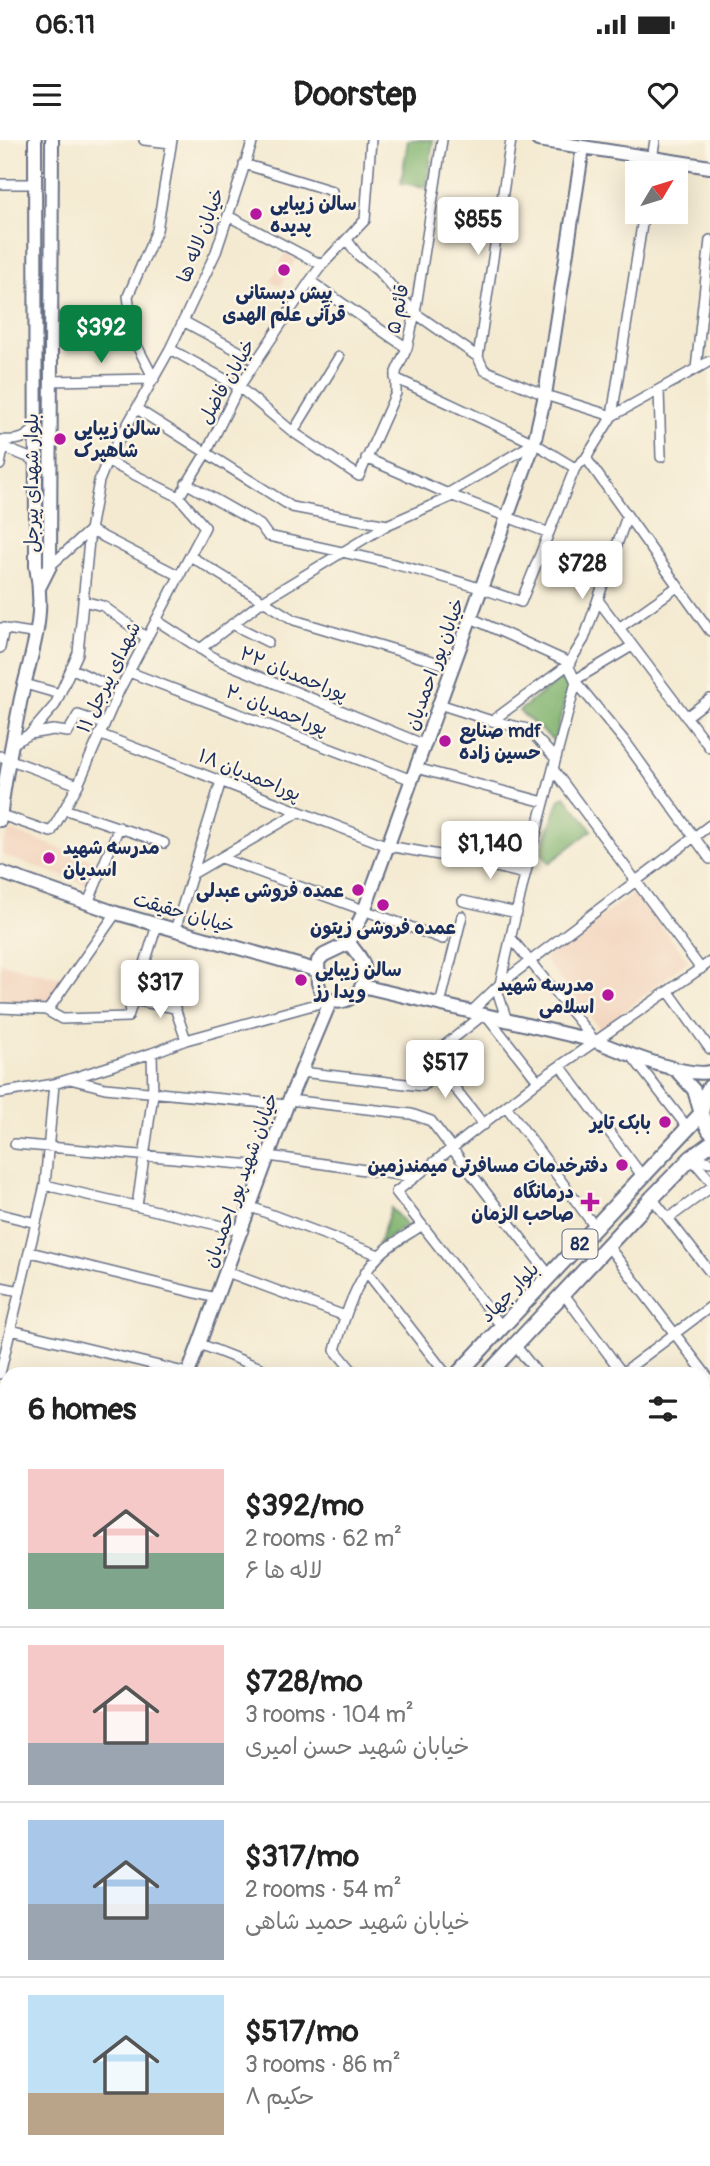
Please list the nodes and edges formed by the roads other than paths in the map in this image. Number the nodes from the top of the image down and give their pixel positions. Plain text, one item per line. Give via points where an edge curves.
1 (35, 140) edge
2 (52, 140) edge
3 (144, 140) edge
4 (253, 140) edge
5 (371, 140) edge
6 (442, 140) edge
7 (510, 140) edge
8 (538, 140) edge
9 (655, 140) edge
10 (171, 142) edge
11 (584, 143) edge
12 (652, 158) junction
13 (652, 161) edge
14 (244, 164) junction
15 (710, 166) edge
16 (0, 184) edge
17 (36, 184) junction
18 (332, 191) dead end
19 (228, 216) junction
20 (642, 224) edge
21 (347, 240) junction
22 (710, 240) edge
23 (321, 265) junction
24 (310, 281) junction
25 (43, 297) junction
26 (43, 313) junction
27 (415, 313) junction
28 (183, 321) junction
29 (407, 348) junction
30 (170, 349) junction
31 (339, 357) dead end
32 (478, 357) junction
33 (257, 361) junction
34 (710, 361) edge
35 (695, 369) junction
36 (395, 378) junction
37 (154, 379) junction
38 (50, 381) junction
39 (239, 387) junction
40 (659, 390) junction
41 (545, 395) junction
42 (138, 409) junction
43 (609, 420) junction
44 (36, 427) junction
45 (293, 432) junction
46 (534, 443) junction
47 (1, 445) edge
48 (206, 453) junction
49 (661, 457) dead end
50 (366, 458) junction
51 (586, 458) junction
52 (35, 460) junction
53 (107, 461) junction
54 (0, 465) edge
55 (575, 468) junction
56 (186, 483) junction
57 (450, 495) junction
58 (179, 497) junction
59 (627, 516) junction
60 (508, 517) junction
61 (387, 525) junction
62 (90, 530) junction
63 (549, 533) junction
64 (345, 552) junction
65 (190, 556) junction
66 (50, 566) junction
67 (180, 576) junction
68 (40, 586) junction
69 (677, 587) junction
70 (482, 588) junction
71 (264, 600) junction
72 (598, 600) junction
73 (83, 601) junction
74 (471, 618) junction
75 (156, 621) junction
76 (232, 624) junction
77 (2, 628) edge
78 (619, 628) junction
79 (710, 631) edge
80 (38, 634) junction
81 (147, 638) junction
82 (268, 642) dead end
83 (632, 646) junction
84 (0, 648) edge
85 (200, 649) junction
86 (569, 664) junction
87 (453, 667) junction
88 (71, 668) junction
89 (129, 672) junction
90 (576, 681) junction
91 (25, 684) junction
92 (119, 691) junction
93 (60, 694) junction
94 (710, 699) edge
95 (439, 704) junction
96 (686, 717) junction
97 (492, 721) junction
98 (104, 724) junction
99 (30, 734) junction
100 (99, 734) junction
101 (12, 744) junction
102 (425, 745) junction
103 (710, 748) edge
104 (4, 758) edge
105 (555, 758) junction
106 (552, 769) junction
107 (414, 774) junction
108 (221, 781) junction
109 (78, 785) junction
110 (544, 802) junction
111 (64, 809) junction
112 (299, 813) junction
113 (0, 818) edge
114 (710, 825) edge
115 (119, 827) junction
116 (694, 837) junction
117 (164, 843) dead end
118 (388, 846) junction
119 (221, 858) junction
120 (710, 859) edge
121 (0, 872) edge
122 (194, 873) junction
123 (525, 874) junction
124 (636, 881) junction
125 (463, 901) dead end
126 (88, 903) junction
127 (364, 911) junction
128 (116, 913) junction
129 (517, 913) junction
130 (462, 916) dead end
131 (157, 925) junction
132 (175, 930) junction
133 (511, 938) junction
134 (443, 939) dead end
135 (349, 943) junction
136 (530, 962) junction
137 (710, 962) edge
138 (701, 969) junction
139 (319, 971) junction
140 (500, 984) junction
141 (362, 986) junction
142 (669, 992) junction
143 (133, 1000) junction
144 (331, 1000) junction
145 (440, 1004) junction
146 (0, 1009) edge
147 (47, 1010) junction
148 (480, 1014) junction
149 (507, 1021) junction
150 (186, 1040) junction
151 (595, 1041) junction
152 (710, 1049) edge
153 (152, 1054) junction
154 (631, 1055) junction
155 (561, 1067) junction
156 (673, 1067) junction
157 (440, 1070) junction
158 (301, 1072) junction
159 (710, 1072) edge
160 (69, 1079) junction
161 (538, 1081) junction
162 (54, 1084) junction
163 (710, 1087) edge
164 (0, 1093) edge
165 (153, 1094) junction
166 (288, 1103) junction
167 (506, 1106) junction
168 (701, 1114) junction
169 (484, 1125) junction
170 (688, 1128) junction
171 (710, 1131) edge
172 (15, 1144) dead end
173 (710, 1144) edge
174 (49, 1147) junction
175 (453, 1148) junction
176 (144, 1153) junction
177 (691, 1158) junction
178 (267, 1161) junction
179 (710, 1162) edge
180 (413, 1177) junction
181 (643, 1177) junction
182 (710, 1180) edge
183 (45, 1185) junction
184 (710, 1188) edge
185 (652, 1198) junction
186 (137, 1206) junction
187 (251, 1207) junction
188 (0, 1214) edge
189 (669, 1218) junction
190 (36, 1223) junction
191 (422, 1225) junction
192 (595, 1227) junction
193 (243, 1231) junction
194 (608, 1246) junction
195 (30, 1252) junction
196 (379, 1255) junction
197 (227, 1272) junction
198 (366, 1272) junction
199 (710, 1272) edge
200 (550, 1276) junction
201 (0, 1287) edge
202 (20, 1291) junction
203 (564, 1293) junction
204 (216, 1298) junction
205 (710, 1307) edge
206 (345, 1316) junction
207 (502, 1327) junction
208 (11, 1330) junction
209 (673, 1334) junction
210 (200, 1344) junction
211 (515, 1345) junction
212 (1, 1363) edge
213 (163, 1367) edge
214 (190, 1367) edge
215 (258, 1367) edge
216 (349, 1367) edge
217 (441, 1367) edge
218 (465, 1367) edge
219 (495, 1367) edge
220 (532, 1367) edge
221 (618, 1367) edge
222 (630, 1367) edge
223 (700, 1367) edge

1 - 17 street, بلوار شهدای پیرجل
2 - 25 street, بلوار شهدای پیرجل
3 - 10 street
4 - 14 street, خیابان لاله ها
5 - 21 street, خیابان فاضل via 365,220
6 - 27 street, قائم ۵
7 - 32 street
8 - 11 street
9 - 12 street
10 - 37 street via 157,230 128,296 134,340
11 - 12 street
11 - 41 street, خیابان پور احمدیان
12 - 13 street
12 - 15 street
14 - 18 street
14 - 19 street, خیابان لاله ها
16 - 17 street
17 - 25 street, بلوار شهدای پیرجل
19 - 23 street
19 - 28 street, خیابان لاله ها
20 - 43 street
21 - 23 street, خیابان فاضل
21 - 27 street
22 - 35 street
23 - 24 street, خیابان فاضل
24 - 29 street
24 - 33 street, خیابان فاضل
25 - 26 street, بلوار شهدای پیرجل
26 - 38 street, بلوار شهدای پیرجل
26 - 44 street, بلوار شهدای پیرجل
27 - 29 street, قائم ۵
27 - 32 street
28 - 30 street, خیابان لاله ها
28 - 33 street
29 - 36 street, قائم ۵
30 - 37 street, خیابان لاله ها
30 - 39 street
31 - 45 street
32 - 41 street via 484,370
33 - 39 street, خیابان فاضل
34 - 35 street
35 - 40 street
36 - 46 street
36 - 50 street, قائم ۵ via 396,393
37 - 38 street
37 - 42 street, خیابان لاله ها
38 - 66 street, بلوار شهدای پیرجل
39 - 45 street
39 - 48 street, خیابان فاضل
40 - 43 street
40 - 49 street
41 - 43 street
41 - 46 street, خیابان پور احمدیان
42 - 48 street
42 - 53 street, خیابان لاله ها
43 - 51 street
44 - 47 street via 18,441
44 - 52 street, بلوار شهدای پیرجل
45 - 50 street, قائم ۵ via 359,476
46 - 55 street
46 - 57 street
46 - 60 street, خیابان پور احمدیان
47 - 52 street
47 - 54 street
48 - 56 street, خیابان فاضل
48 - 61 street via 292,507
50 - 57 street
51 - 55 street
51 - 59 street
52 - 68 street, بلوار شهدای پیرجل
53 - 58 street
53 - 62 street, خیابان لاله ها
55 - 63 street
56 - 58 street, خیابان فاضل
56 - 64 street via 260,526 268,536
57 - 60 street
57 - 61 street
58 - 65 street, شهدای پیرجل ۱۱ via 205,527
59 - 69 street
59 - 72 street
60 - 63 street
60 - 70 street, خیابان پور احمدیان
61 - 64 street
62 - 66 street
62 - 67 street
62 - 73 street, خیابان لاله ها
63 - 70 street via 521,602
64 - 70 street
64 - 71 street
65 - 67 street, شهدای پیرجل ۱۱
65 - 71 street
66 - 68 street, بلوار شهدای پیرجل
67 - 75 street, شهدای پیرجل ۱۱
68 - 80 street
69 - 78 street
69 - 79 street
70 - 74 street, خیابان پور احمدیان
71 - 76 street
71 - 87 street via 294,620
72 - 78 street
72 - 86 street
73 - 81 street via 103,607
73 - 88 street, خیابان لاله ها via 78,653
74 - 86 street
74 - 87 street, خیابان پور احمدیان
75 - 81 street, شهدای پیرجل ۱۱
75 - 85 street, پوراحمدیان ۲۲
76 - 82 street
76 - 85 street
77 - 80 street
77 - 84 street
78 - 83 street
80 - 91 street
81 - 89 street, شهدای پیرجل ۱۱
83 - 90 street
83 - 96 street
85 - 102 street, پوراحمدیان ۲۲
86 - 90 street
86 - 97 street
87 - 95 street, خیابان پور احمدیان
88 - 92 street
88 - 93 street, خیابان لاله ها
89 - 92 street, شهدای پیرجل ۱۱
89 - 107 street, پوراحمدیان ۲۰
90 - 105 street
90 - 116 street
91 - 93 street
91 - 101 street
92 - 98 street, شهدای پیرجل ۱۱
93 - 99 street, خیابان لاله ها
94 - 96 street
95 - 97 street
95 - 102 street, خیابان پور احمدیان
96 - 103 street
97 - 105 street via 528,729
98 - 99 street via 78,715 68,732
98 - 100 street, شهدای پیرجل ۱۱
99 - 101 street
100 - 108 street, پوراحمدیان ۱۸
100 - 109 street, شهدای پیرجل ۱۱
101 - 104 street
102 - 107 street, خیابان پور احمدیان
104 - 109 street
104 - 113 street
105 - 106 street
106 - 110 street
106 - 124 street
107 - 110 street, پوراحمدیان ۲۰
107 - 118 street, خیابان پور احمدیان
108 - 112 street, پوراحمدیان ۱۸
108 - 122 street
109 - 111 street, شهدای پیرجل ۱۱
110 - 123 street
111 - 113 street, شهدای پیرجل ۱۱ via 51,832
111 - 115 street
112 - 118 street, پوراحمدیان ۱۸
112 - 119 street
114 - 116 street
115 - 117 street
115 - 126 street
116 - 120 street
116 - 124 street
118 - 123 street, پوراحمدیان ۱۸
118 - 127 street, خیابان پور احمدیان
119 - 122 street
119 - 127 street
121 - 126 street, خیابان حقیقت
122 - 132 street
123 - 129 street
124 - 136 street
124 - 138 street
125 - 129 street
126 - 128 street, خیابان حقیقت
127 - 134 street
127 - 135 street, خیابان پور احمدیان
128 - 131 street, خیابان حقیقت
128 - 147 street
129 - 133 street
130 - 145 street
131 - 132 street, خیابان حقیقت
131 - 143 street
132 - 139 street, خیابان حقیقت
133 - 136 street
133 - 140 street
135 - 139 street via 324,955 318,961
135 - 141 street via 364,966
136 - 140 street
136 - 151 street
137 - 138 street
138 - 142 street
139 - 144 street via 318,985
140 - 148 street
140 - 149 street via 498,995
141 - 144 street via 347,1001
141 - 145 street
142 - 151 street
142 - 152 street
143 - 147 street via 128,1017 62,1019
143 - 150 street via 175,1008
144 - 150 street
144 - 158 street, خیابان شهید پور احمدیان
145 - 148 street
146 - 147 street
148 - 149 street
148 - 157 street via 430,1057
148 - 161 street
149 - 151 street
150 - 153 street
151 - 154 street
151 - 155 street
153 - 160 street
153 - 165 street
154 - 156 street
154 - 170 street
155 - 161 street
155 - 181 street
156 - 159 street
156 - 168 street via 694,1090
157 - 158 street via 424,1086
157 - 169 street
158 - 166 street, خیابان شهید پور احمدیان
160 - 162 street
160 - 165 street
161 - 167 street
162 - 164 street
162 - 174 street
163 - 168 main road, 82
165 - 166 street
165 - 176 street
166 - 175 street via 411,1114 431,1121
166 - 178 street, خیابان شهید پور احمدیان
167 - 169 street
167 - 192 street
168 - 170 main road, بلوار جهاد / 82
168 - 171 main road
169 - 175 street
170 - 181 main road, بلوار جهاد / 82
172 - 174 street
173 - 177 main road, بلوار جهاد / 82
174 - 176 street
174 - 183 street
175 - 180 street
175 - 200 street
176 - 178 street
176 - 186 street
177 - 179 street
177 - 182 street
177 - 185 main road, بلوار جهاد / 82
178 - 180 street
178 - 187 street, خیابان شهید پور احمدیان
180 - 191 street via 396,1192
181 - 192 main road, بلوار جهاد / 82
183 - 186 street
183 - 190 street
184 - 189 street
185 - 189 street
185 - 194 main road, بلوار جهاد / 82
186 - 193 street
187 - 193 street, خیابان شهید پور احمدیان
187 - 196 street
188 - 190 street
189 - 199 street
190 - 195 street
191 - 196 street
191 - 207 street
192 - 200 main road, بلوار جهاد / 82
193 - 197 street, خیابان شهید پور احمدیان
194 - 203 main road, بلوار جهاد / 82
194 - 209 street
195 - 202 street
195 - 204 street
196 - 198 street
197 - 204 street, خیابان شهید پور احمدیان
197 - 206 street
198 - 206 street
198 - 217 street
200 - 207 main road, بلوار جهاد / 82
201 - 202 street
202 - 208 street
203 - 211 main road, بلوار جهاد / 82
203 - 221 street
204 - 210 street, خیابان شهید پور احمدیان
205 - 209 street
206 - 216 street via 335,1350
207 - 218 main road, بلوار جهاد / 82
208 - 212 street
208 - 213 street
209 - 222 street
209 - 223 street
210 - 214 street, خیابان شهید پور احمدیان
210 - 215 street
211 - 219 main road, بلوار جهاد / 82
211 - 220 street

